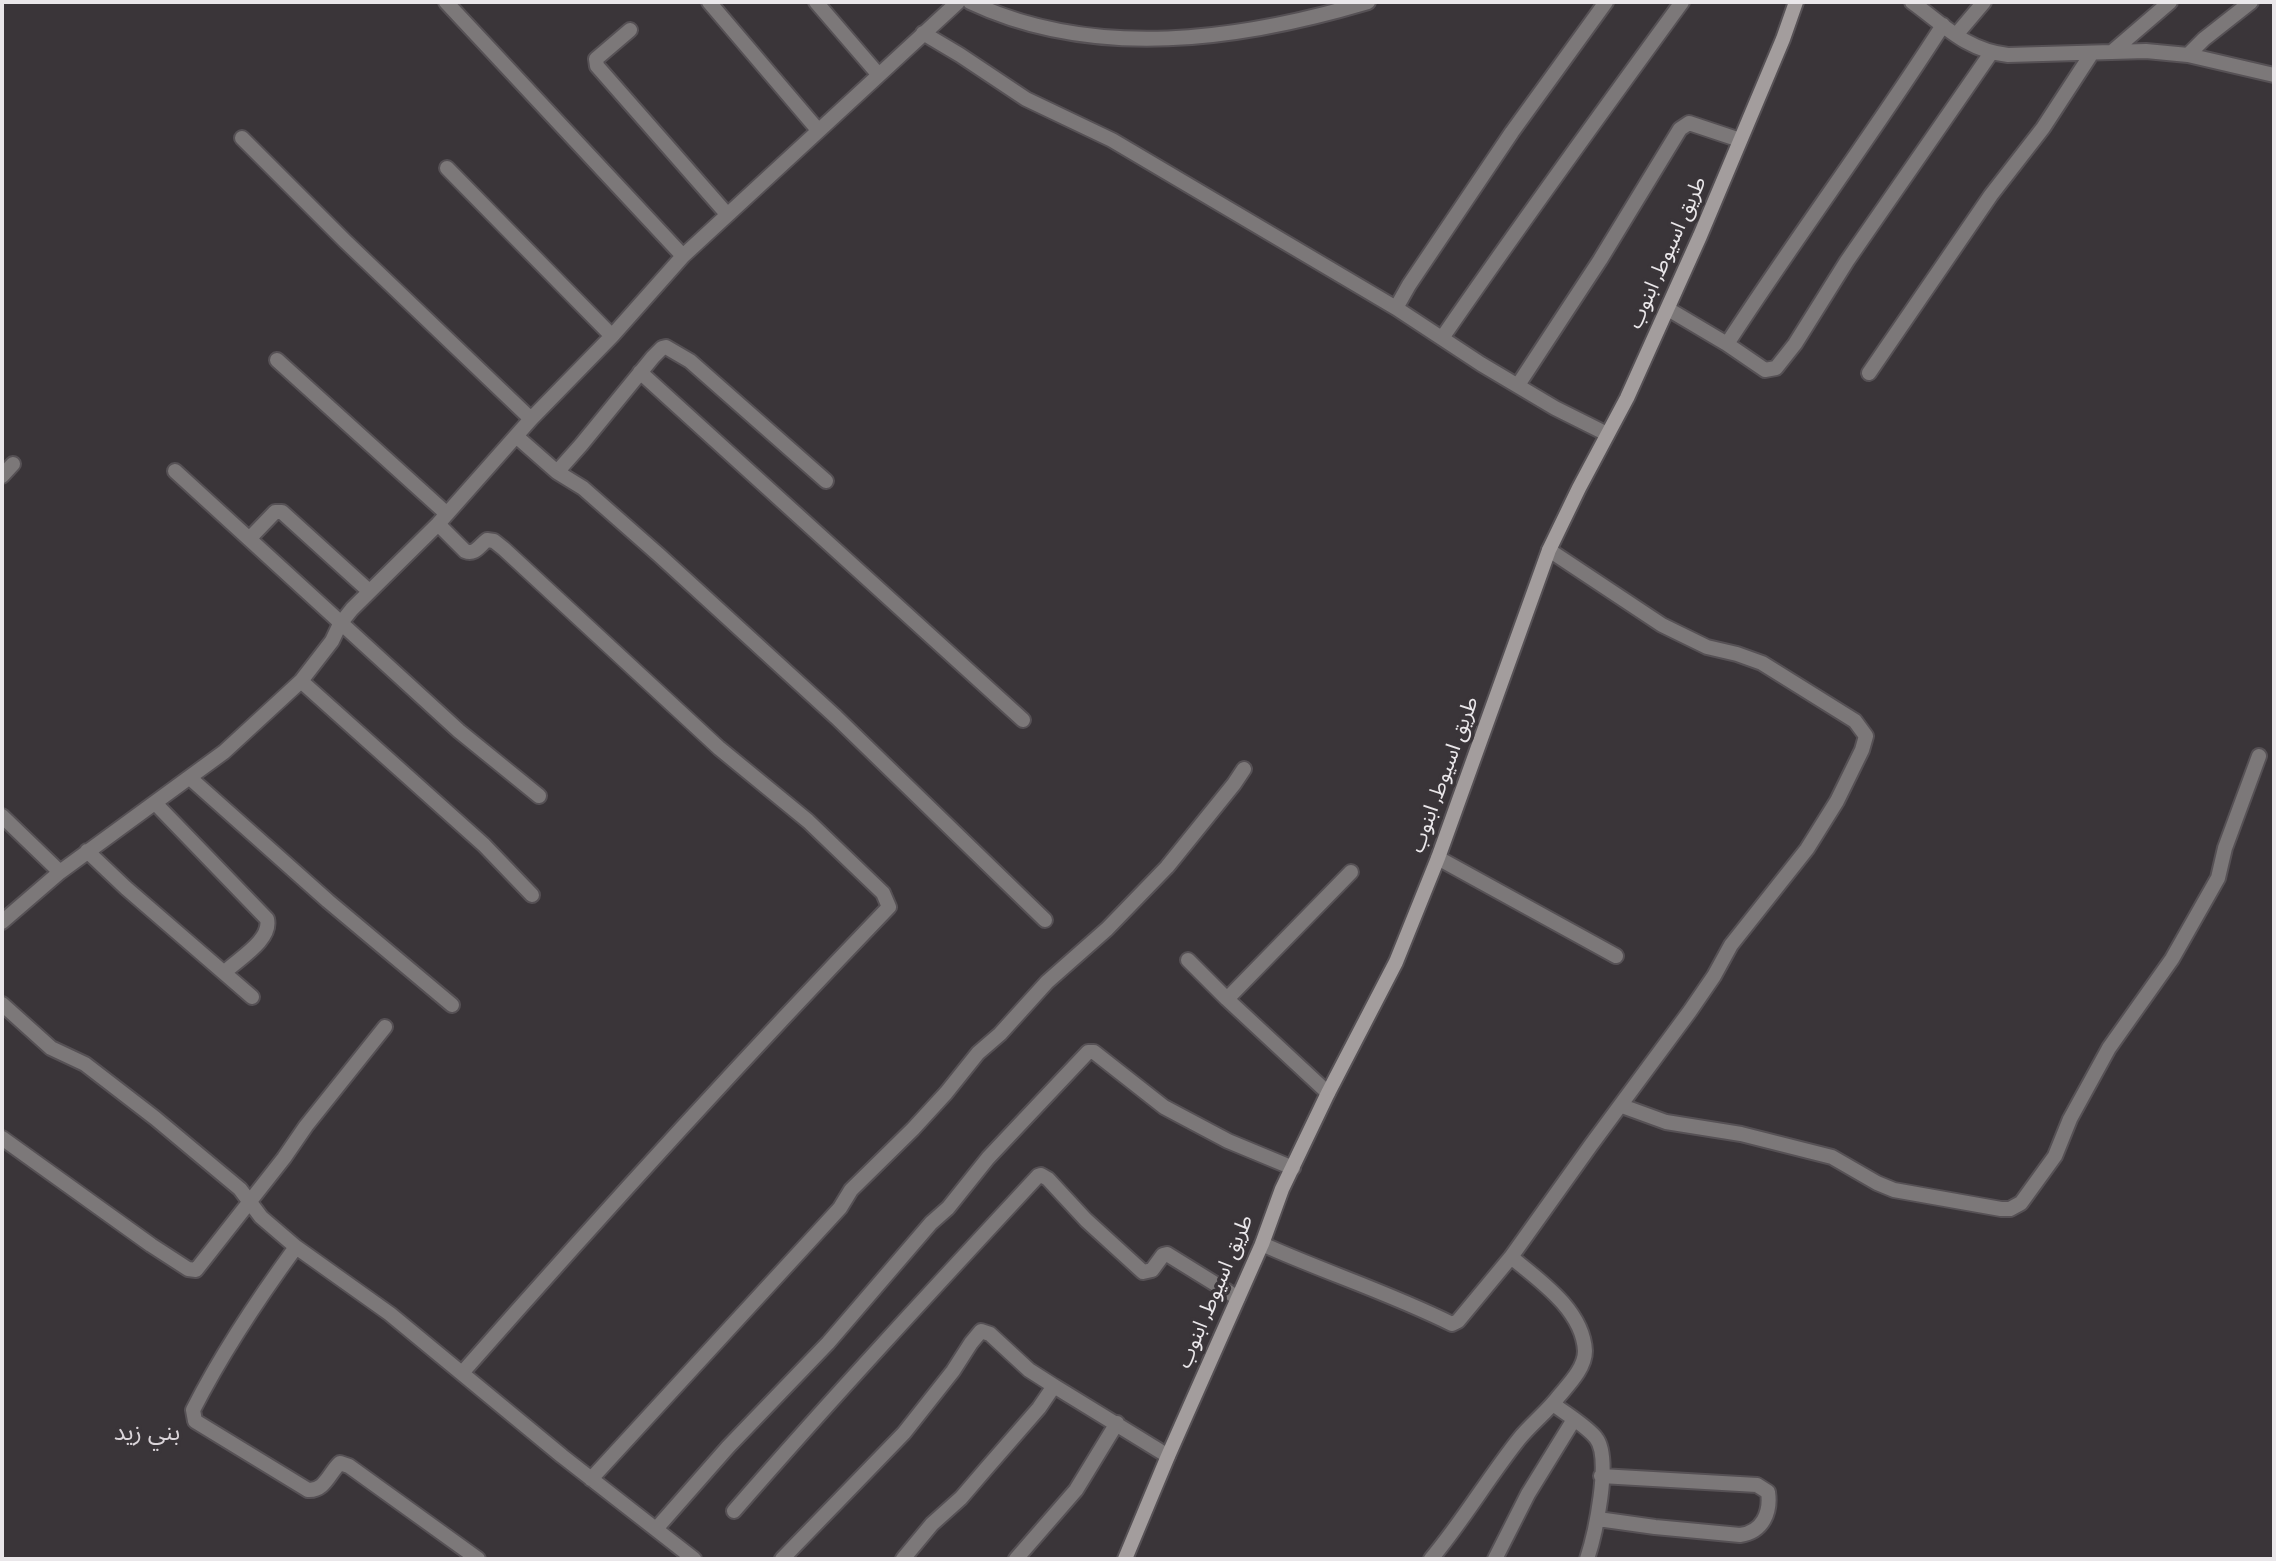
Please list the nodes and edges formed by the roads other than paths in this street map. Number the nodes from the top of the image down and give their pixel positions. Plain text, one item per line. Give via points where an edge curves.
1 (446, 2) edge
2 (709, 2) edge
3 (816, 2) edge
4 (958, 2) edge
5 (970, 2) edge
6 (1368, 2) edge
7 (1606, 2) edge
8 (1682, 2) edge
9 (1796, 2) edge
10 (1912, 2) edge
11 (1984, 2) edge
12 (2170, 2) edge
13 (2251, 2) edge
14 (1943, 25) junction
15 (630, 30) dead end
16 (923, 33) junction
17 (1955, 35) junction
18 (2113, 51) junction
19 (1991, 53) junction
20 (2092, 53) junction
21 (2188, 55) junction
22 (878, 74) junction
23 (2274, 75) edge
24 (818, 130) junction
25 (242, 138) dead end
26 (1740, 140) junction
27 (447, 168) dead end
28 (726, 213) junction
29 (682, 256) junction
30 (1396, 308) junction
31 (1668, 309) junction
32 (612, 336) junction
33 (1442, 338) junction
34 (1727, 344) junction
35 (277, 360) dead end
36 (640, 372) junction
37 (1869, 373) dead end
38 (1518, 385) junction
39 (531, 419) junction
40 (1607, 434) junction
41 (516, 436) junction
42 (13, 464) dead end
43 (175, 471) dead end
44 (557, 472) junction
45 (2, 476) edge
46 (826, 481) dead end
47 (443, 519) junction
48 (250, 538) junction
49 (1549, 550) junction
50 (369, 592) junction
51 (340, 624) junction
52 (301, 681) junction
53 (1023, 720) dead end
54 (2259, 756) dead end
55 (1244, 769) dead end
56 (190, 778) junction
57 (539, 796) dead end
58 (155, 803) junction
59 (2, 816) edge
60 (88, 851) junction
61 (1438, 858) junction
62 (60, 872) junction
63 (1351, 872) dead end
64 (532, 895) dead end
65 (1045, 920) dead end
66 (2, 922) edge
67 (1616, 956) dead end
68 (1188, 960) dead end
69 (225, 972) junction
70 (252, 997) dead end
71 (1227, 999) junction
72 (2, 1004) edge
73 (452, 1005) dead end
74 (385, 1027) dead end
75 (1328, 1093) junction
76 (1622, 1106) junction
77 (2, 1138) edge
78 (1293, 1168) junction
79 (249, 1200) junction
80 (1262, 1244) junction
81 (296, 1247) junction
82 (1511, 1257) junction
83 (1238, 1298) junction
84 (462, 1373) junction
85 (1054, 1386) junction
86 (1553, 1404) junction
87 (1573, 1421) junction
88 (1117, 1423) junction
89 (1168, 1456) junction
90 (1601, 1476) junction
91 (591, 1479) junction
92 (734, 1511) dead end
93 (1598, 1519) junction
94 (656, 1529) junction
95 (478, 1559) edge
96 (694, 1559) edge
97 (782, 1559) edge
98 (903, 1559) edge
99 (1016, 1559) edge
100 (1125, 1559) edge
101 (1431, 1559) edge
102 (1495, 1559) edge
103 (1587, 1559) edge

1 - 29 street
2 - 24 street
3 - 22 street
4 - 16 street
5 - 6 street via 1026,24 1118,39 1190,38 1248,30
7 - 30 street via 1512,132
8 - 33 street
9 - 26 street, طريق اسيوط, ابنوب
10 - 14 street
11 - 17 street
12 - 18 street
13 - 21 street
14 - 17 street
14 - 34 street
15 - 28 street via 596,59 597,66
16 - 22 street
16 - 30 street via 1026,99 1112,140
17 - 19 street
18 - 20 street
18 - 21 street
19 - 20 street
19 - 34 street via 1776,369 1765,370
20 - 37 street
21 - 23 street
22 - 24 street
24 - 28 street
25 - 39 street
26 - 31 street, طريق اسيوط, ابنوب
26 - 38 street via 1689,123 1680,129
27 - 32 street
28 - 29 street
29 - 32 street
30 - 33 street
31 - 34 street
31 - 40 street, طريق اسيوط, ابنوب
32 - 39 street
33 - 38 street
35 - 47 street
36 - 44 street
36 - 46 street via 662,348 672,348
36 - 53 street
38 - 40 street
39 - 41 street
40 - 49 street, طريق اسيوط, ابنوب
41 - 44 street
41 - 47 street
42 - 45 street
43 - 48 street
44 - 65 street via 583,488 836,718
47 - 50 street
47 - 84 street via 469,552 487,540 504,548 710,739 808,821 883,893 889,907
48 - 50 street via 275,512 282,512
48 - 51 street
49 - 61 street, طريق اسيوط, ابنوب
49 - 76 street via 1662,625 1707,648 1762,663 1855,721 1866,736 1837,800 1807,849 1731,945 1709,985
50 - 51 street
51 - 52 street
51 - 57 street
52 - 56 street
52 - 64 street via 484,845
54 - 76 street via 2218,878 2172,959 2109,1048 2055,1156 2015,1207 2001,1209 1894,1190 1832,1157 1741,1134 1665,1122
55 - 91 street via 1167,867 1047,982 905,1138 850,1189 841,1208
56 - 58 street
56 - 73 street
58 - 60 street
58 - 69 street via 267,919 264,936
59 - 62 street
60 - 62 street
60 - 69 street
61 - 67 street
61 - 75 street, طريق اسيوط, ابنوب via 1396,962
62 - 66 street
63 - 71 street
68 - 71 street
69 - 70 street
71 - 75 street
72 - 79 street via 51,1048 85,1064 155,1118
74 - 79 street
75 - 78 street, طريق اسيوط, ابنوب
76 - 82 street
77 - 79 street via 192,1271 200,1267
78 - 80 street, طريق اسيوط, ابنوب
78 - 94 street via 1175,1113 1088,1052
79 - 81 street via 261,1217
80 - 82 street via 1452,1324
80 - 83 street, طريق اسيوط, ابنوب
81 - 84 street
81 - 95 street via 200,1395 193,1410 195,1421 308,1490 322,1486 340,1463 349,1466
82 - 86 street via 1551,1290 1574,1319 1583,1340 1583,1362
83 - 89 street, طريق اسيوط, ابنوب
83 - 92 street via 1167,1254 1152,1270 1143,1272 1048,1179 1038,1176 834,1395
84 - 91 street
85 - 88 street
85 - 97 street via 981,1331 904,1433
85 - 98 street via 961,1498
86 - 87 street
86 - 101 street via 1521,1437
87 - 90 street via 1600,1444
87 - 102 street
88 - 89 street
88 - 99 street via 1076,1490
89 - 100 street, طريق اسيوط, ابنوب
90 - 93 street
90 - 93 street via 1758,1485 1768,1492 1769,1501 1762,1523 1740,1535
91 - 94 street
93 - 103 street
94 - 96 street

